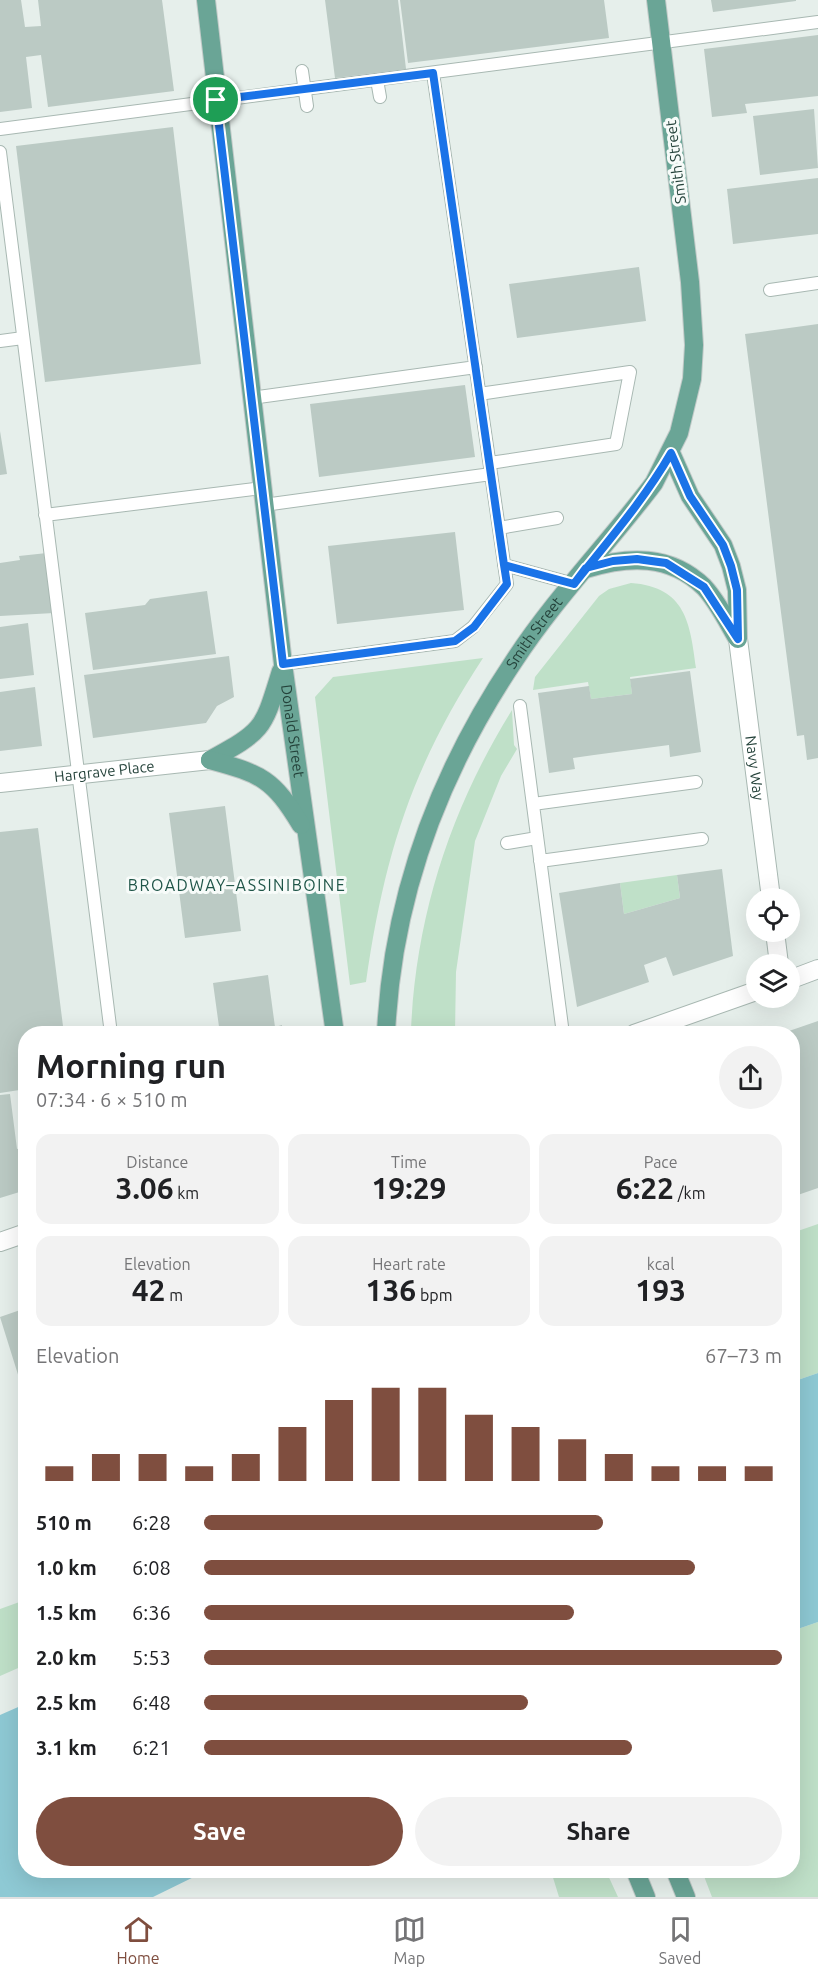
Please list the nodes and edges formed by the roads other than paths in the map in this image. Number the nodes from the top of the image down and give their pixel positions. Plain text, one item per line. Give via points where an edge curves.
1 (206, 0) edge
2 (656, 0) edge
3 (818, 22) edge
4 (662, 41) junction
5 (302, 71) dead end
6 (433, 73) junction
7 (377, 80) junction
8 (304, 89) junction
9 (380, 97) dead end
10 (216, 100) junction
11 (307, 106) dead end
12 (0, 129) edge
13 (0, 152) edge
14 (6, 243) edge
15 (818, 284) edge
16 (770, 290) dead end
17 (23, 338) junction
18 (0, 341) edge
19 (476, 367) junction
20 (479, 394) junction
21 (251, 398) junction
22 (671, 453) junction
23 (490, 468) junction
24 (263, 496) junction
25 (45, 515) junction
26 (557, 518) dead end
27 (499, 528) junction
28 (504, 565) junction
29 (586, 568) junction
30 (574, 584) junction
31 (738, 639) junction
32 (283, 664) junction
33 (520, 706) dead end
34 (210, 760) junction
35 (77, 774) junction
36 (696, 782) dead end
37 (0, 783) edge
38 (533, 804) junction
39 (305, 833) junction
40 (537, 838) junction
41 (702, 839) dead end
42 (507, 843) dead end
43 (540, 861) junction
44 (770, 888) edge
45 (818, 969) edge
46 (800, 976) edge
47 (746, 995) edge
48 (110, 1026) edge
49 (334, 1026) edge
50 (386, 1026) edge
51 (562, 1026) edge
52 (657, 1026) edge
53 (18, 1236) edge
54 (0, 1242) edge
55 (638, 1878) edge
56 (678, 1878) edge
57 (646, 1897) edge
58 (686, 1897) edge

1 - 10 main road, Donald Street
2 - 4 main road, Smith Street
3 - 4 lane
4 - 6 lane
4 - 22 main road, Smith Street via 690,273 694,345 686,409
5 - 8 lane
6 - 7 lane
6 - 19 lane
7 - 8 lane
7 - 9 lane
8 - 10 lane
8 - 11 lane
10 - 12 lane
10 - 21 main road, Donald Street
13 - 14 lane
14 - 17 lane
15 - 16 lane
17 - 18 lane
17 - 25 lane
19 - 20 lane
19 - 21 lane
20 - 23 lane
20 - 23 lane via 630,372 616,444
21 - 24 main road, Donald Street
22 - 29 main road, Smith Street via 654,483
22 - 31 main road via 690,496 723,545 731,566 737,590
23 - 24 lane
23 - 27 lane
24 - 25 lane
24 - 32 main road, Donald Street
25 - 35 lane
26 - 27 lane
27 - 28 lane
28 - 30 lane
28 - 32 lane via 507,584 474,627 455,641
29 - 30 main road, Smith Street
29 - 31 main road via 625,559 666,563 704,587
30 - 50 main road, Smith Street via 514,660 465,740 440,791 408,889
31 - 44 street, Navy Way
32 - 34 main road via 264,724 238,745
32 - 39 main road, Donald Street
33 - 38 lane
34 - 35 street, Hargrave Place
34 - 39 main road via 248,770 274,786
35 - 37 street, Hargrave Place
35 - 48 lane
36 - 38 lane
38 - 40 lane
39 - 49 main road, Donald Street
40 - 42 lane
40 - 43 lane
41 - 43 lane
43 - 51 lane
45 - 46 street
47 - 52 street
53 - 54 street
55 - 57 main road
56 - 58 main road

